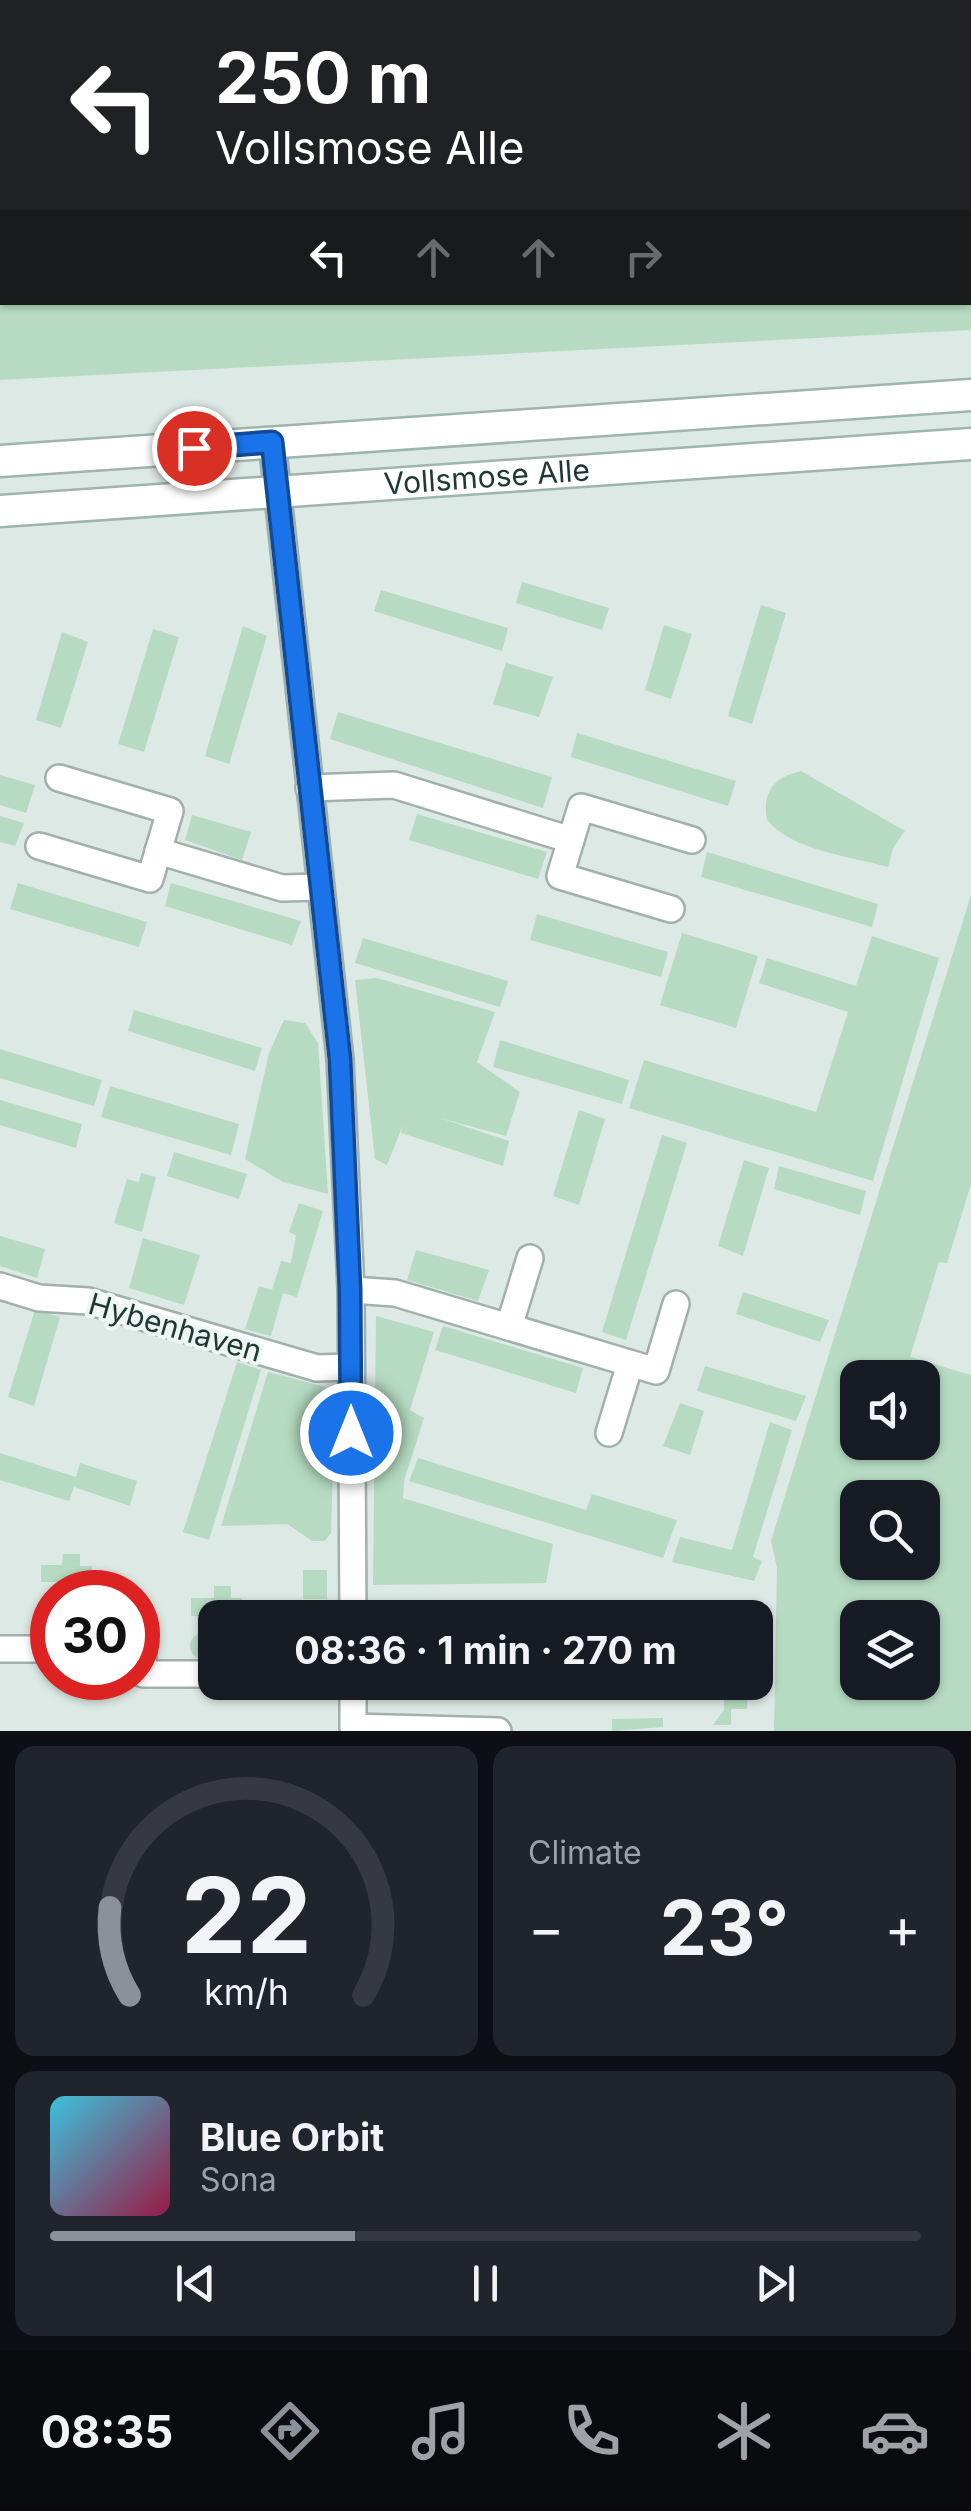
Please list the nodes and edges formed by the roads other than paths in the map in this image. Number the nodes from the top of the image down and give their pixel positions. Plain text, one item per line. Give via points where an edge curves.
1 (971, 395) edge
2 (272, 442) junction
3 (971, 444) edge
4 (0, 461) edge
5 (276, 492) junction
6 (0, 511) edge
7 (59, 778) dead end
8 (309, 788) junction
9 (571, 840) junction
10 (692, 840) dead end
11 (39, 846) dead end
12 (158, 852) junction
13 (320, 887) junction
14 (671, 909) dead end
15 (530, 1258) dead end
16 (0, 1286) edge
17 (350, 1290) junction
18 (676, 1304) dead end
19 (509, 1327) junction
20 (630, 1364) junction
21 (350, 1367) junction
22 (609, 1433) dead end
23 (353, 1600) edge
24 (0, 1649) edge
25 (30, 1649) edge
26 (160, 1674) edge
27 (198, 1674) edge
28 (353, 1700) edge
29 (498, 1731) edge

1 - 2 street, Vollsmose Alle
2 - 4 street, Vollsmose Alle
2 - 5 street
3 - 5 street, Vollsmose Alle
5 - 6 street, Vollsmose Alle
5 - 8 street
7 - 12 street via 170,811
8 - 9 street via 394,785
8 - 13 street
9 - 10 street via 581,807
9 - 14 street via 560,876
11 - 12 street via 150,879
12 - 13 street via 282,888
13 - 17 street via 340,1072
15 - 19 street
16 - 21 street, Hybenhaven via 40,1298 88,1300 317,1368
17 - 19 street via 395,1293
17 - 21 street
18 - 20 street via 656,1371
19 - 20 street
20 - 22 street
21 - 23 street
24 - 25 street
26 - 27 street
28 - 29 street via 352,1727

